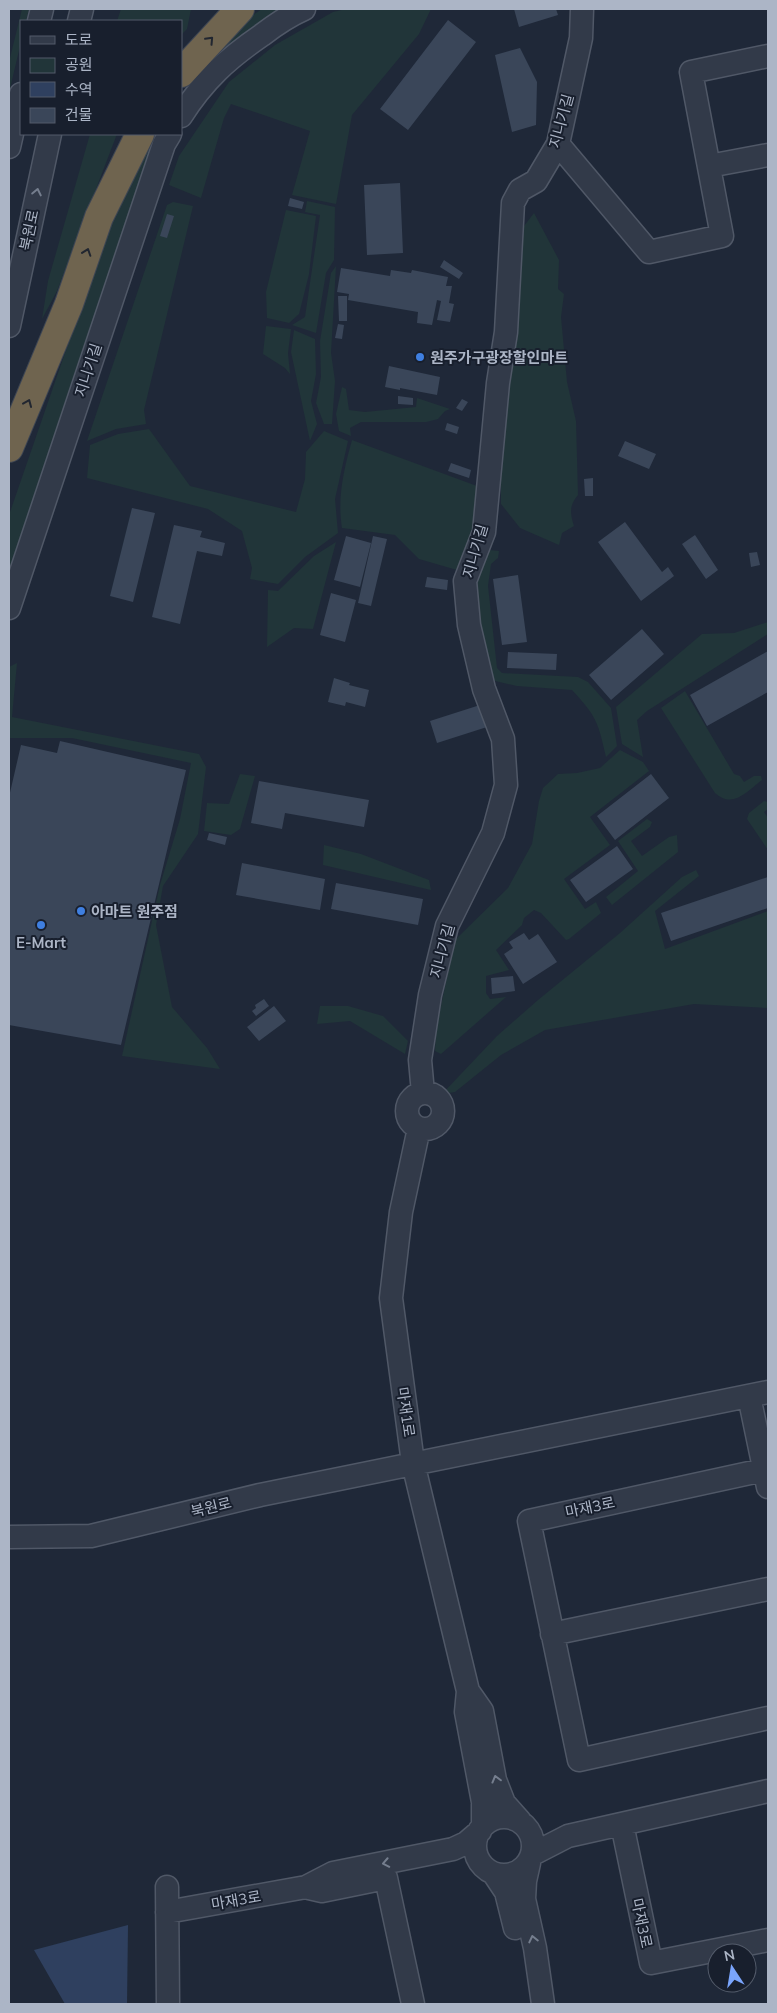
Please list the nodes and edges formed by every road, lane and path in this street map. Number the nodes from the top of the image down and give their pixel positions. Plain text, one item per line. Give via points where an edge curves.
1 (240, 9) edge
2 (304, 9) edge
3 (582, 9) edge
4 (768, 56) edge
5 (182, 72) edge
6 (20, 99) edge
7 (182, 114) edge
8 (13, 134) edge
9 (47, 135) edge
10 (140, 135) edge
11 (169, 135) edge
12 (558, 144) junction
13 (768, 155) edge
14 (709, 166) junction
15 (9, 326) edge
16 (9, 448) edge
17 (9, 608) edge
18 (419, 1128) joint
19 (758, 1394) edge
20 (413, 1463) junction
21 (767, 1475) edge
22 (9, 1537) edge
23 (768, 1589) edge
24 (552, 1634) junction
25 (468, 1691) junction
26 (768, 1718) edge
27 (768, 1791) edge
28 (523, 1824) junction
29 (622, 1824) junction
30 (482, 1828) junction
31 (568, 1836) junction
32 (531, 1858) junction
33 (489, 1871) junction
34 (386, 1878) junction
35 (167, 1887) dead end
36 (306, 1887) junction
37 (167, 1912) junction
38 (768, 1940) edge
39 (168, 2004) edge
40 (413, 2004) edge
41 (534, 2004) edge
42 (543, 2004) edge

5 -> 1 highway
2 - 7 street via 289,15 229,58 194,96
3 - 12 street, 지니기길 via 580,38
4 - 14 street via 691,72
6 - 8 street
15 -> 9 street, 북원로
16 -> 10 highway via 69,304 99,216
11 - 17 street, 지니기길
12 - 14 street via 649,252 722,236
12 - 18 street, 지니기길 via 536,181 520,190 513,203 506,332 484,532 465,581 469,625 484,690 503,739 506,785 492,833 447,926 430,996 420,1060 423,1092 412,1098 407,1109 409,1120
13 - 14 street
18 - 20 street, 마재1로 via 402,1212 391,1298
19 - 20 street, 마재3로
19 - 21 street, 마재3로
20 - 22 street, 북원로 via 260,1495 91,1536
20 - 25 street, 마재1로
21 - 24 street, 마재3로 via 529,1521
23 - 24 street
24 - 26 street, 마재3로 via 579,1760
28 -> 25 street via 504,1803 495,1780 482,1711
25 - 30 street via 466,1712 483,1802
27 - 29 street
28 - 30 street via 510,1817 501,1817
28 - 31 street
28 - 32 street via 532,1835
29 - 31 street
29 - 38 street, 마재3로 via 651,1963
30 - 33 street via 475,1843 475,1853
30 -> 36 street, 마재3로 via 466,1843 453,1849 333,1873
31 - 32 street
32 - 33 street via 523,1870 514,1874 504,1876
42 -> 32 street via 524,1899
33 - 34 street, 마재3로 via 470,1864 456,1864
33 - 41 street via 506,1892
34 - 36 street, 마재3로 via 322,1891
34 - 40 street
35 - 37 street
36 - 37 street, 마재3로
37 - 39 street

